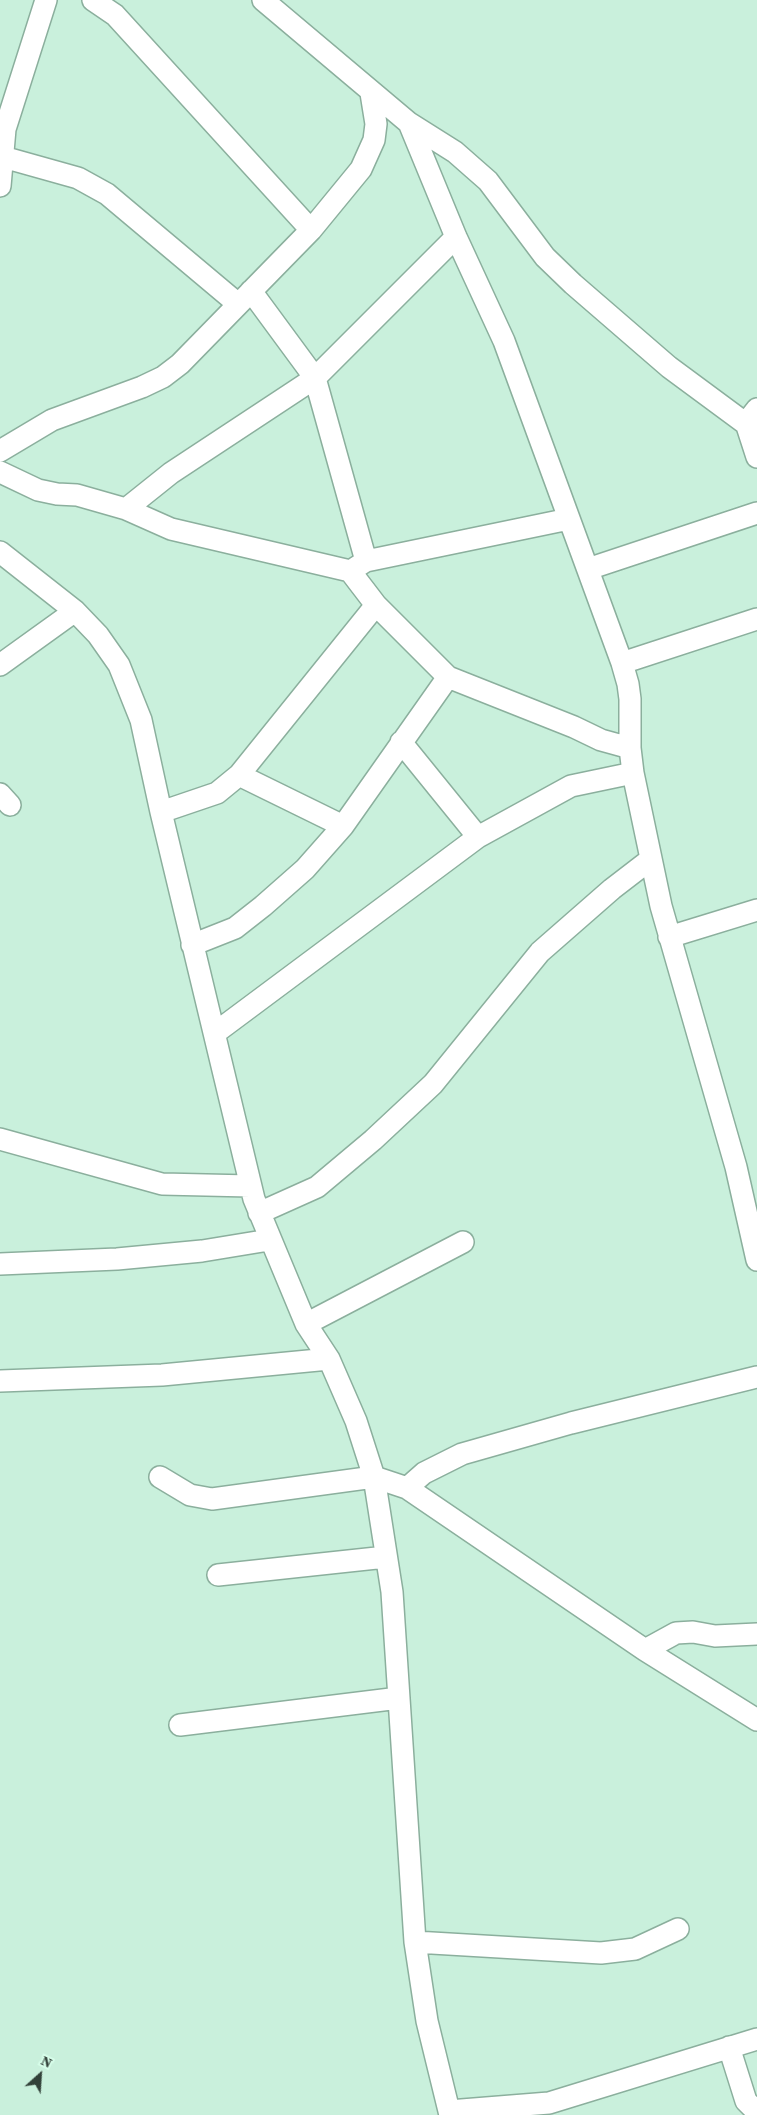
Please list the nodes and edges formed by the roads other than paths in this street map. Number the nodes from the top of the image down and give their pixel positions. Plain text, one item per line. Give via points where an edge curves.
1 (46, 0) edge
2 (93, 0) edge
3 (262, 0) edge
4 (371, 93) junction
5 (409, 123) junction
6 (2, 130) edge
7 (3, 156) junction
8 (0, 186) edge
9 (311, 230) junction
10 (456, 237) junction
11 (245, 297) junction
12 (315, 378) junction
13 (753, 421) edge
14 (0, 451) edge
15 (757, 457) edge
16 (0, 472) edge
17 (126, 509) junction
18 (757, 513) edge
19 (570, 519) junction
20 (0, 552) edge
21 (358, 566) junction
22 (588, 569) junction
23 (376, 605) junction
24 (74, 611) junction
25 (757, 619) edge
26 (622, 663) junction
27 (0, 665) edge
28 (448, 677) junction
29 (401, 742) junction
30 (630, 748) junction
31 (633, 773) junction
32 (239, 775) junction
33 (161, 812) junction
34 (343, 826) junction
35 (478, 837) junction
36 (651, 859) junction
37 (757, 910) edge
38 (669, 937) junction
39 (192, 945) junction
40 (215, 1033) junction
41 (0, 1139) edge
42 (250, 1186) junction
43 (259, 1213) junction
44 (269, 1240) junction
45 (463, 1242) dead end
46 (757, 1260) edge
47 (0, 1264) edge
48 (306, 1324) junction
49 (329, 1359) junction
50 (757, 1378) edge
51 (0, 1381) edge
52 (160, 1477) dead end
53 (374, 1477) junction
54 (407, 1488) junction
55 (386, 1557) junction
56 (218, 1575) dead end
57 (757, 1634) edge
58 (645, 1650) junction
59 (399, 1698) junction
60 (757, 1720) edge
61 (180, 1726) dead end
62 (678, 1929) dead end
63 (415, 1942) junction
64 (757, 2039) edge
65 (729, 2047) junction
66 (757, 2112) edge
67 (449, 2113) edge

1 - 6 street
2 - 9 street via 115,15
3 - 4 street
4 - 5 street
4 - 9 street via 376,124 374,140 361,169
5 - 10 street
5 - 13 street via 455,152 488,180 545,257 573,284 669,367
6 - 7 street
7 - 8 street
7 - 11 street via 78,178 107,194
9 - 11 street
10 - 12 street
10 - 19 street via 504,341
11 - 12 street
11 - 14 street via 180,364 163,377 52,420
12 - 17 street via 171,474
12 - 21 street
13 - 15 street
16 - 17 street via 38,490 77,494
17 - 21 street via 171,529
18 - 22 street
19 - 21 street
19 - 22 street
20 - 24 street
21 - 23 street
22 - 26 street
23 - 28 street
23 - 32 street
24 - 27 street
24 - 33 street via 98,635 119,665 141,720
25 - 26 street
26 - 30 street via 630,700
28 - 29 street
28 - 30 street via 574,726 601,740
29 - 34 street
29 - 35 street
30 - 31 street
31 - 35 street via 571,786
31 - 36 street
32 - 33 street via 217,793
32 - 34 street
33 - 39 street
34 - 39 street via 305,869 263,906 235,928
35 - 40 street
36 - 38 street
36 - 43 street via 540,952 433,1084 373,1140 317,1187
37 - 38 street
38 - 46 street via 736,1168
39 - 40 street
40 - 42 street
41 - 42 street via 162,1184
42 - 43 street
43 - 44 street
44 - 47 street via 202,1251 117,1259
44 - 48 street
45 - 48 street
48 - 49 street
49 - 51 street via 162,1375
49 - 53 street via 356,1422
50 - 54 street via 571,1423 462,1454 424,1473
52 - 53 street via 190,1496 212,1499
53 - 54 street
53 - 55 street
54 - 58 street
55 - 56 street
55 - 59 street via 392,1592
57 - 58 street via 715,1636 676,1633
58 - 60 street
59 - 61 street
59 - 63 street
62 - 63 street via 635,1949 601,1953
63 - 67 street via 427,2021
64 - 65 street
65 - 66 street via 746,2101
65 - 67 street via 549,2103

